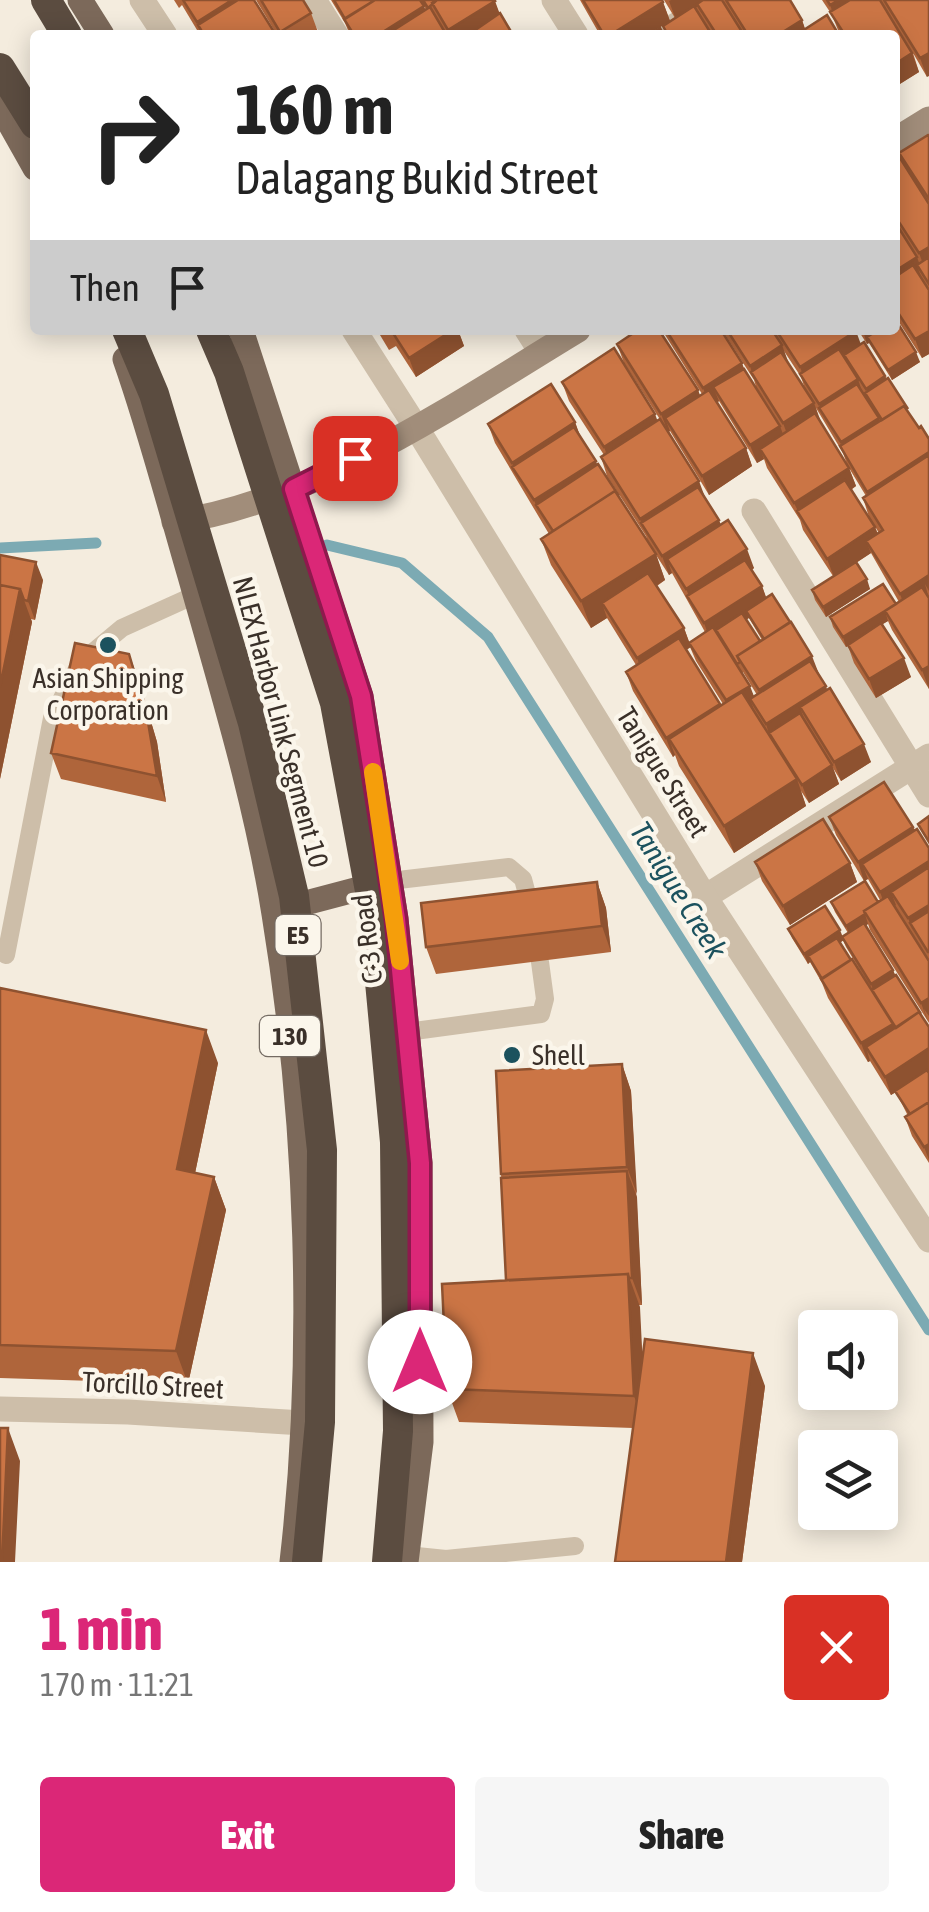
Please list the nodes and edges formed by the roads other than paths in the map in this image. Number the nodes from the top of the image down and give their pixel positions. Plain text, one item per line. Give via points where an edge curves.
1 (46, 0) edge
2 (80, 0) edge
3 (142, 0) edge
4 (314, 0) edge
5 (554, 0) edge
6 (716, 0) edge
7 (64, 30) edge
8 (99, 30) edge
9 (162, 30) edge
10 (333, 30) edge
11 (573, 30) edge
12 (668, 30) edge
13 (0, 68) edge
14 (0, 106) edge
15 (30, 116) edge
16 (929, 119) edge
17 (900, 137) edge
18 (30, 159) edge
19 (116, 335) edge
20 (129, 335) edge
21 (213, 335) edge
22 (242, 335) edge
23 (357, 335) edge
24 (534, 341) edge
25 (416, 427) junction
26 (294, 489) junction
27 (754, 511) dead end
28 (174, 522) junction
29 (195, 596) junction
30 (920, 762) edge
31 (929, 795) edge
32 (390, 881) junction
33 (705, 897) junction
34 (274, 911) junction
35 (534, 918) edge
36 (6, 955) dead end
37 (540, 962) edge
38 (407, 1032) junction
39 (929, 1240) edge
40 (0, 1409) edge
41 (303, 1423) junction
42 (575, 1546) dead end
43 (400, 1560) edge
44 (292, 1562) edge
45 (307, 1562) edge

1 - 7 highway
2 - 8 main road
3 - 9 street
4 - 10 street
5 - 11 street
6 - 12 street
13 - 15 highway
14 - 18 main road
16 - 17 main road
19 - 28 main road, 130
20 - 45 highway, NLEX Harbor Link Segment 10 / E5, bridge via 154,394 247,704 294,896 322,1150 320,1422
21 - 43 highway, NLEX Harbor Link Segment 10, bridge via 335,703 372,907 395,1142
22 - 26 main road, C-3 Road
23 - 25 street, Tanigue Street
24 - 25 main road
25 - 26 main road
25 - 33 street, Tanigue Street
26 - 28 main road
26 - 32 main road, C-3 Road via 361,696
27 - 30 street
28 - 29 main road, 130
29 - 34 main road, 130
29 - 36 lane via 122,628 80,662 52,718
30 - 31 street
30 - 33 street
32 - 34 main road
32 - 35 lane via 509,867 522,878
32 - 38 main road, C-3 Road
33 - 39 street, Tanigue Street
34 - 41 main road, 130 via 300,1147
37 - 38 lane via 541,1014
38 - 43 main road, C-3 Road via 420,1163 421,1442
40 - 41 street, Torcillo Street
41 - 44 main road, 130
42 - 43 lane

